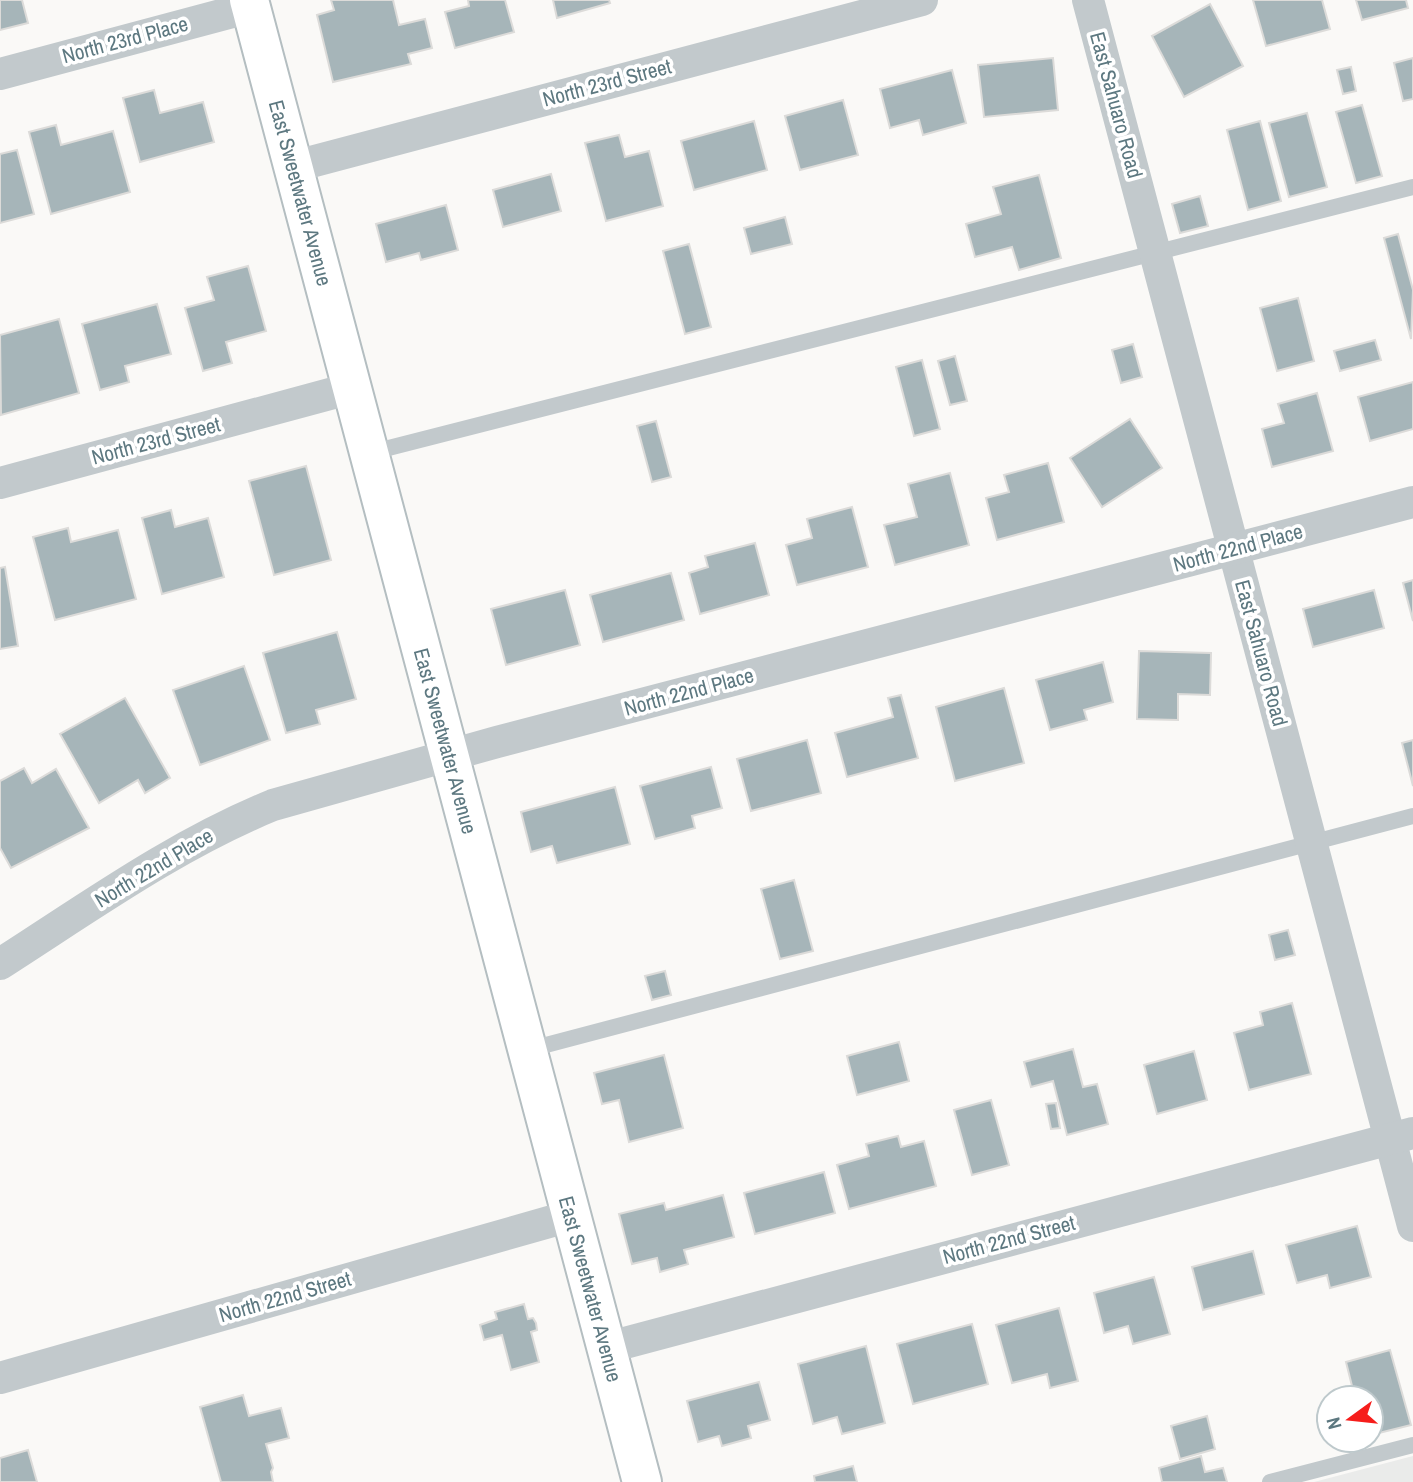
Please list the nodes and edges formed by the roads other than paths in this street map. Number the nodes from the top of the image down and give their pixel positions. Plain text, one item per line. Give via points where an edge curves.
1 (922, 0) edge
2 (1088, 0) edge
3 (250, 4) edge
4 (0, 74) edge
5 (292, 167) junction
6 (1413, 187) edge
7 (1156, 254) junction
8 (352, 388) junction
9 (369, 453) junction
10 (0, 483) edge
11 (1413, 502) edge
12 (1234, 550) junction
13 (449, 755) junction
14 (1413, 816) edge
15 (1311, 842) junction
16 (0, 964) edge
17 (527, 1051) junction
18 (1401, 1136) edge
19 (570, 1216) junction
20 (1413, 1226) edge
21 (606, 1348) junction
22 (0, 1378) edge
23 (1413, 1445) edge
24 (642, 1482) edge
25 (1270, 1482) edge

1 - 5 street, North 23rd Street
2 - 7 street, East Sahuaro Road
3 - 4 street, North 23rd Place
3 - 5 street, East Sweetwater Avenue
5 - 8 street, East Sweetwater Avenue
6 - 7 lane
7 - 9 lane
7 - 12 street, East Sahuaro Road
8 - 9 street, East Sweetwater Avenue
8 - 10 street, North 23rd Street
9 - 13 street, East Sweetwater Avenue
11 - 12 street, North 22nd Place
12 - 13 street, North 22nd Place
12 - 15 street, East Sahuaro Road
13 - 16 street, North 22nd Place via 286,801 238,820 168,857
13 - 17 street, East Sweetwater Avenue
14 - 15 lane
15 - 17 lane
15 - 18 street, East Sahuaro Road
17 - 19 street, East Sweetwater Avenue
18 - 20 street, East Sahuaro Road
18 - 21 street, North 22nd Street
19 - 21 street, East Sweetwater Avenue
19 - 22 street, North 22nd Street
21 - 24 street, East Sweetwater Avenue
23 - 25 lane

